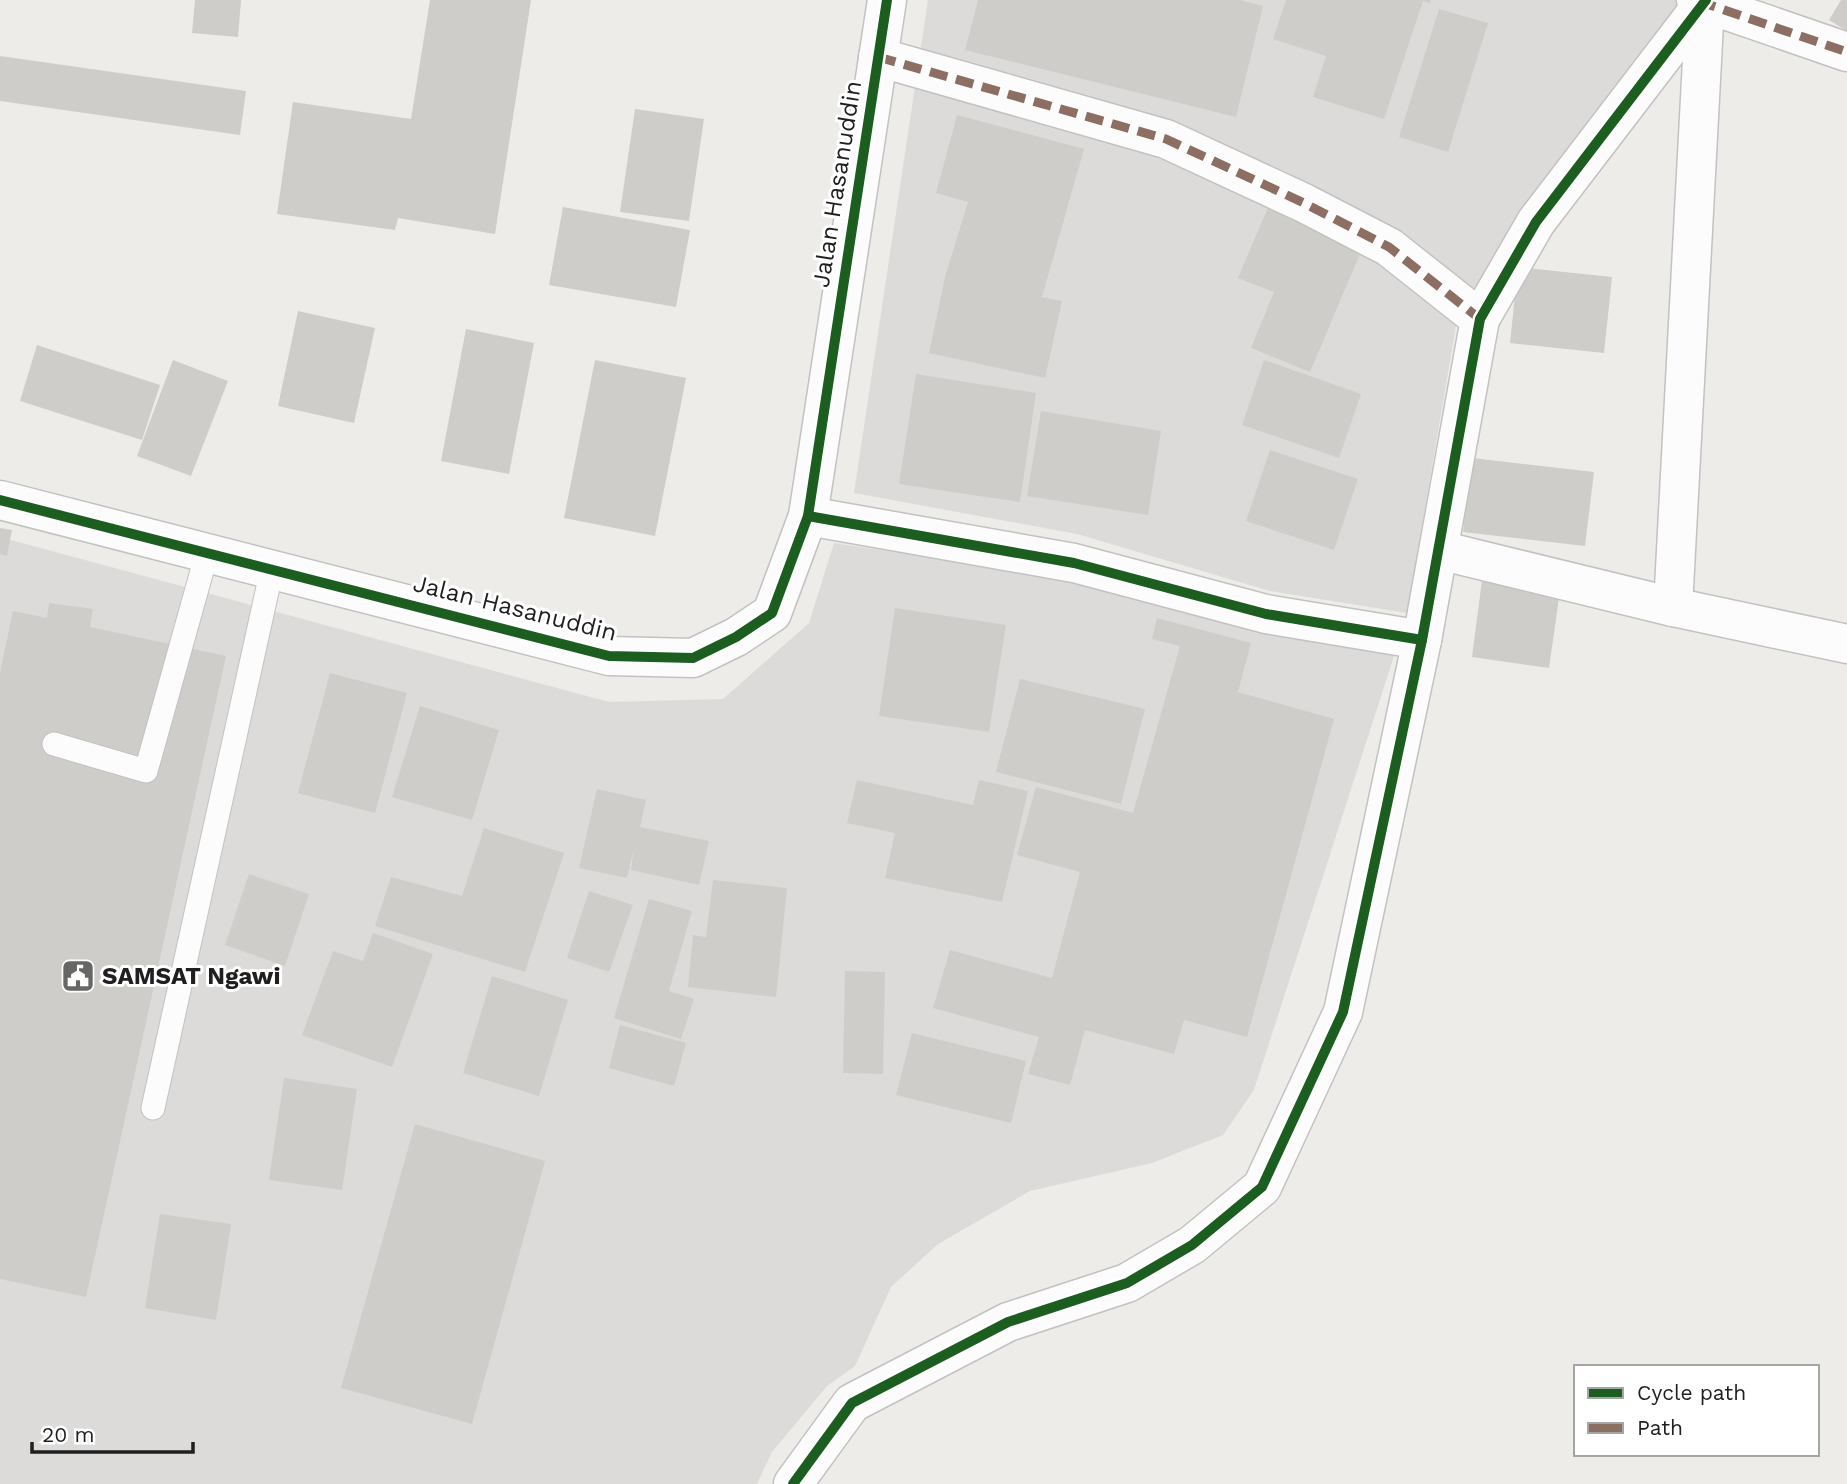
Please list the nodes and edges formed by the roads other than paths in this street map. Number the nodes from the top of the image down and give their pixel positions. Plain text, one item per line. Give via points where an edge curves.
1 (887, 0) edge
2 (1702, 1) edge
3 (1847, 52) edge
4 (878, 57) junction
5 (1480, 319) junction
6 (0, 500) edge
7 (808, 516) junction
8 (1440, 550) junction
9 (207, 553) junction
10 (272, 569) junction
11 (1673, 607) junction
12 (1422, 640) junction
13 (1847, 644) edge
14 (54, 744) dead end
15 (153, 1108) dead end
16 (793, 1484) edge

1 - 4 street, Jalan Hasanuddin
2 - 3 street
2 - 5 street via 1536,222
2 - 11 street
4 - 5 street via 1166,139 1389,247
4 - 7 street, Jalan Hasanuddin
5 - 8 street
6 - 9 street, Jalan Hasanuddin
7 - 10 street, Jalan Hasanuddin via 772,613 693,658 609,656
7 - 12 street via 1074,563 1266,614
8 - 11 street
8 - 12 street
9 - 10 street, Jalan Hasanuddin
9 - 14 lane via 146,771
10 - 15 lane
11 - 13 street
12 - 16 street via 1342,1012 1262,1187 1192,1245 1127,1283 1008,1322 852,1403

